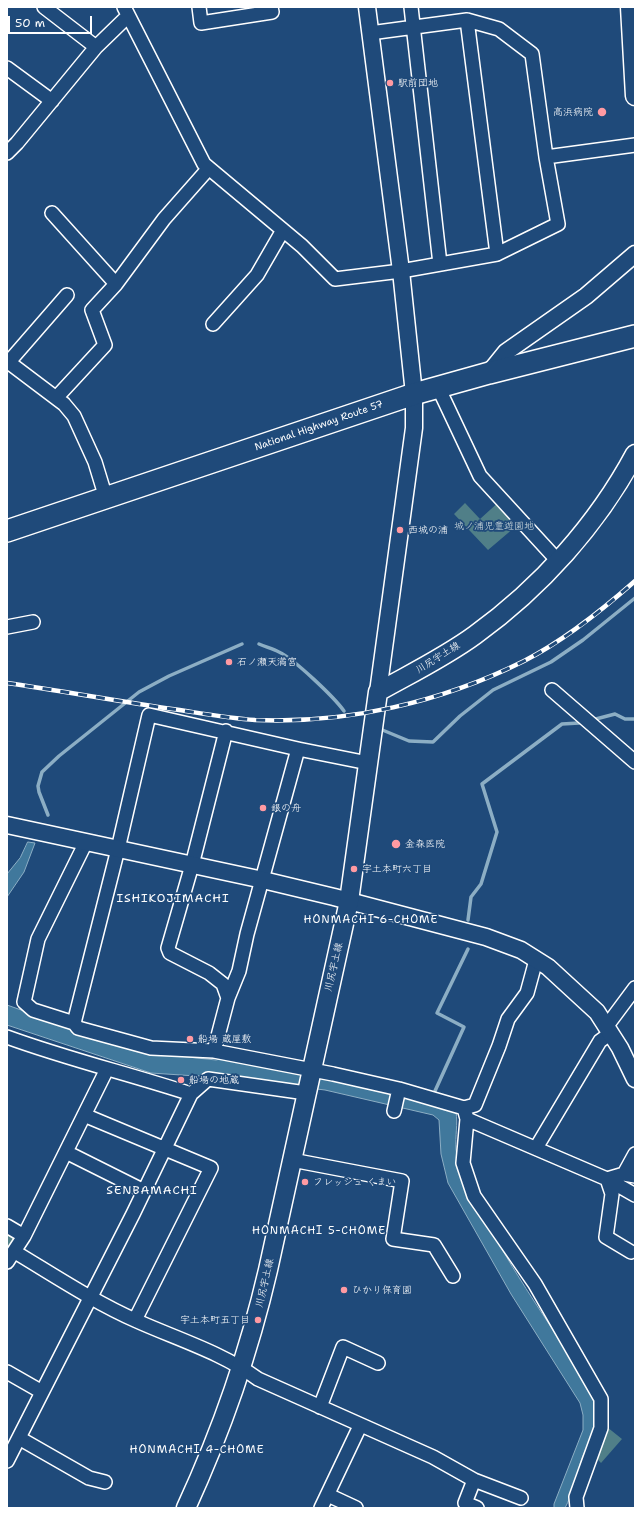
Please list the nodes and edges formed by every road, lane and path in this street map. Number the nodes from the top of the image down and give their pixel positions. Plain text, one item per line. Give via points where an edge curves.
1 (44, 7) edge
2 (199, 7) edge
3 (271, 7) edge
4 (367, 7) edge
5 (411, 7) edge
6 (630, 10) edge
7 (126, 12) edge
8 (467, 20) junction
9 (413, 28) junction
10 (370, 34) junction
11 (96, 47) junction
12 (7, 68) edge
13 (635, 96) edge
14 (52, 101) junction
15 (635, 145) edge
16 (8, 151) edge
17 (546, 157) junction
18 (209, 168) junction
19 (52, 213) dead end
20 (283, 230) junction
21 (497, 254) junction
22 (635, 254) edge
23 (440, 264) junction
24 (401, 271) junction
25 (116, 284) junction
26 (67, 295) dead end
27 (213, 324) dead end
28 (635, 336) edge
29 (8, 362) edge
30 (489, 373) junction
31 (438, 387) junction
32 (414, 394) junction
33 (56, 398) junction
34 (635, 454) edge
35 (106, 498) junction
36 (7, 531) edge
37 (558, 561) junction
38 (33, 622) dead end
39 (7, 627) edge
40 (552, 690) dead end
41 (378, 692) junction
42 (226, 731) junction
43 (298, 749) junction
44 (635, 762) edge
45 (368, 763) junction
46 (7, 825) edge
47 (86, 842) junction
48 (118, 849) junction
49 (192, 865) junction
50 (263, 880) junction
51 (349, 901) junction
52 (536, 960) junction
53 (635, 988) edge
54 (228, 998) junction
55 (74, 1023) junction
56 (609, 1030) junction
57 (7, 1037) edge
58 (214, 1051) junction
59 (107, 1070) junction
60 (635, 1079) edge
61 (308, 1081) junction
62 (399, 1089) junction
63 (191, 1094) junction
64 (394, 1112) dead end
65 (466, 1114) junction
66 (84, 1115) junction
67 (536, 1148) junction
68 (164, 1149) junction
69 (66, 1152) junction
70 (635, 1154) edge
71 (292, 1160) junction
72 (630, 1175) edge
73 (607, 1179) junction
74 (144, 1191) junction
75 (635, 1195) edge
76 (7, 1226) edge
77 (24, 1236) junction
78 (631, 1252) dead end
79 (11, 1257) edge
80 (453, 1276) dead end
81 (90, 1297) junction
82 (135, 1320) junction
83 (378, 1363) dead end
84 (242, 1367) junction
85 (7, 1372) edge
86 (42, 1392) junction
87 (320, 1407) junction
88 (360, 1426) junction
89 (19, 1438) junction
90 (7, 1461) edge
91 (474, 1480) junction
92 (104, 1482) dead end
93 (328, 1495) junction
94 (520, 1498) dead end
95 (186, 1508) edge
96 (322, 1508) edge
97 (356, 1508) edge
98 (477, 1508) edge
99 (577, 1508) edge

1 - 11 street
2 - 3 street via 201,23 272,12
4 - 10 street
5 - 9 street
6 - 13 main road
7 - 11 street
7 - 18 street via 204,164
8 - 9 street
8 - 17 street via 499,29 532,54
8 - 21 street
9 - 10 street
9 - 23 street
10 - 24 street
11 - 14 street
12 - 14 street
14 - 16 street
15 - 17 street
17 - 21 street via 558,224
18 - 20 street
18 - 25 street via 164,219
19 - 25 street
20 - 24 street via 335,279
20 - 27 street via 257,275
21 - 23 street
22 - 30 street via 586,296 506,352
23 - 24 street
24 - 32 street
25 - 33 street via 92,310 105,345
26 - 29 street
28 - 30 highway, National Highway Route 57
29 - 33 street
30 - 31 highway, National Highway Route 57
31 - 32 highway, National Highway Route 57
31 - 37 street via 480,476
32 - 35 highway, National Highway Route 57
32 - 41 street via 414,428
33 - 35 street via 74,416 95,462
34 - 37 main road, 川尻宇土線 via 618,486
35 - 36 highway, National Highway Route 57
37 - 41 main road, 川尻宇土線 via 535,587 473,636
38 - 39 street
40 - 44 street
41 - 45 main road, 川尻宇土線
42 - 43 street
42 - 48 street via 149,714
42 - 49 street
43 - 45 street
43 - 50 street
45 - 51 main road, 川尻宇土線
46 - 47 street
47 - 48 street
47 - 55 street via 38,939 24,1002 33,1010
48 - 49 street
48 - 55 street
49 - 50 street
49 - 54 street via 168,948 170,953 209,973 223,984
50 - 51 street
50 - 54 street via 239,971
51 - 52 street via 486,937 521,950
51 - 61 main road, 川尻宇土線
52 - 56 street via 579,994 597,1012
52 - 65 street via 527,992 508,1019 475,1105
53 - 56 street
54 - 58 street
55 - 58 street via 78,1028 151,1048
56 - 60 street
56 - 67 street
57 - 59 street
58 - 61 street
59 - 63 street via 141,1077
59 - 66 street
61 - 62 street
61 - 63 street via 208,1079
61 - 71 main road, 川尻宇土線
62 - 64 street
62 - 65 street
63 - 68 street
65 - 67 street
65 - 99 street via 463,1163 474,1196 535,1284 601,1398 601,1428 576,1497
66 - 68 street
66 - 69 street
67 - 73 street
68 - 74 street
68 - 82 street via 211,1168
69 - 74 street
69 - 77 street
70 - 72 street
71 - 80 street via 402,1181 393,1239 434,1245
71 - 84 main road, 川尻宇土線 via 258,1312
72 - 73 street
73 - 75 street
73 - 78 street via 612,1194 606,1237
74 - 81 street
76 - 77 street
77 - 79 street
79 - 81 street
81 - 82 street
81 - 86 street
82 - 84 street
83 - 87 street via 343,1347
84 - 87 street via 258,1379
84 - 95 main road, 川尻宇土線
85 - 86 street
86 - 89 street
87 - 88 street
88 - 91 street via 433,1458
88 - 93 street
89 - 90 street
89 - 92 street via 89,1478
91 - 94 street
91 - 98 street via 465,1503
93 - 96 street
93 - 97 street

